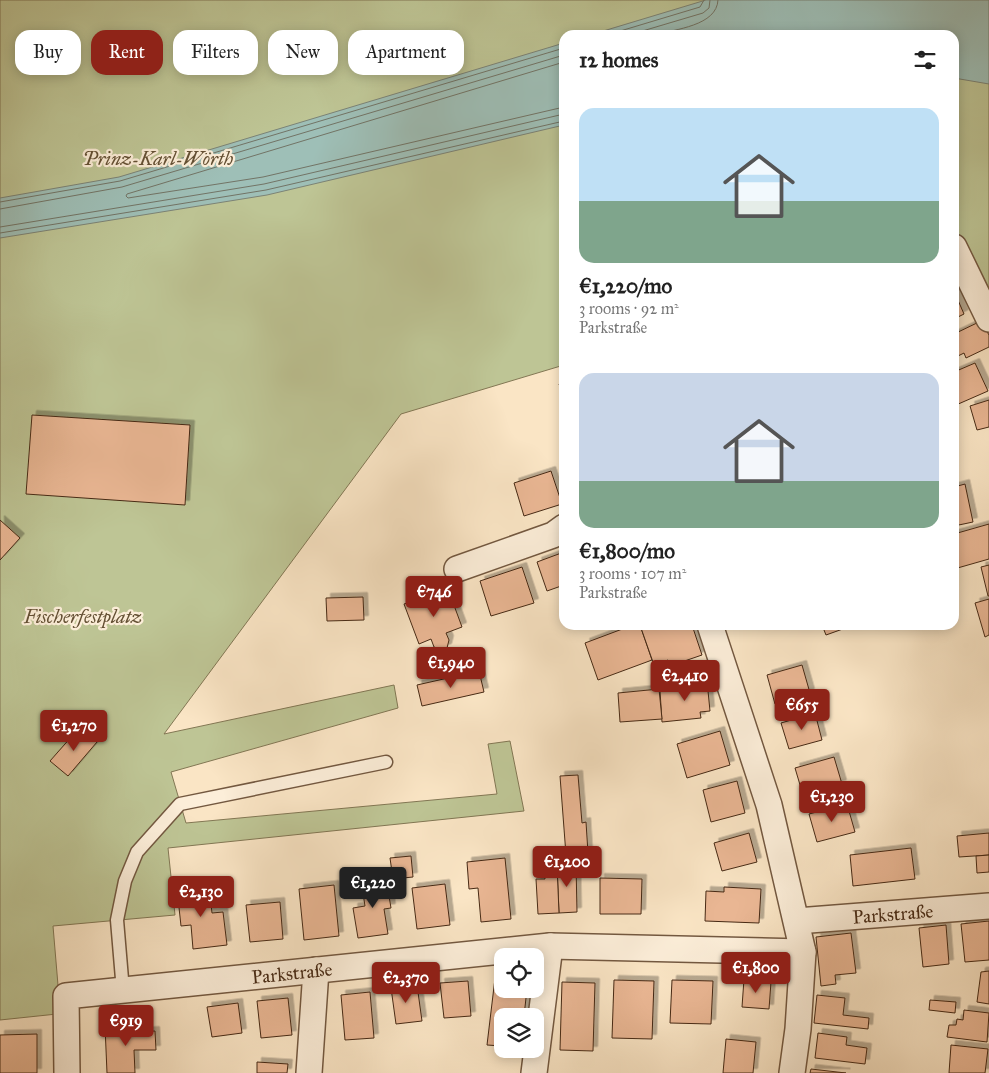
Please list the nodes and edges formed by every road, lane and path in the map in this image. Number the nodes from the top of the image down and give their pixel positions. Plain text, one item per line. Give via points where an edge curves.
1 (959, 257) edge
2 (989, 319) edge
3 (559, 531) edge
4 (457, 569) dead end
5 (712, 630) edge
6 (386, 762) dead end
7 (989, 906) edge
8 (797, 921) junction
9 (550, 946) junction
10 (803, 952) junction
11 (316, 970) junction
12 (123, 991) junction
13 (67, 1073) edge
14 (309, 1073) edge
15 (534, 1073) edge
16 (792, 1073) edge

1 - 2 street
3 - 4 street
5 - 8 street via 769,805
6 - 12 lane via 180,804 137,852 125,881 117,920
7 - 8 street, Parkstraße
8 - 10 street
9 - 10 street, Parkstraße
9 - 11 street, Parkstraße
9 - 15 street
10 - 16 street
11 - 12 street, Parkstraße
11 - 14 street
12 - 13 street, Parkstraße via 66,996

